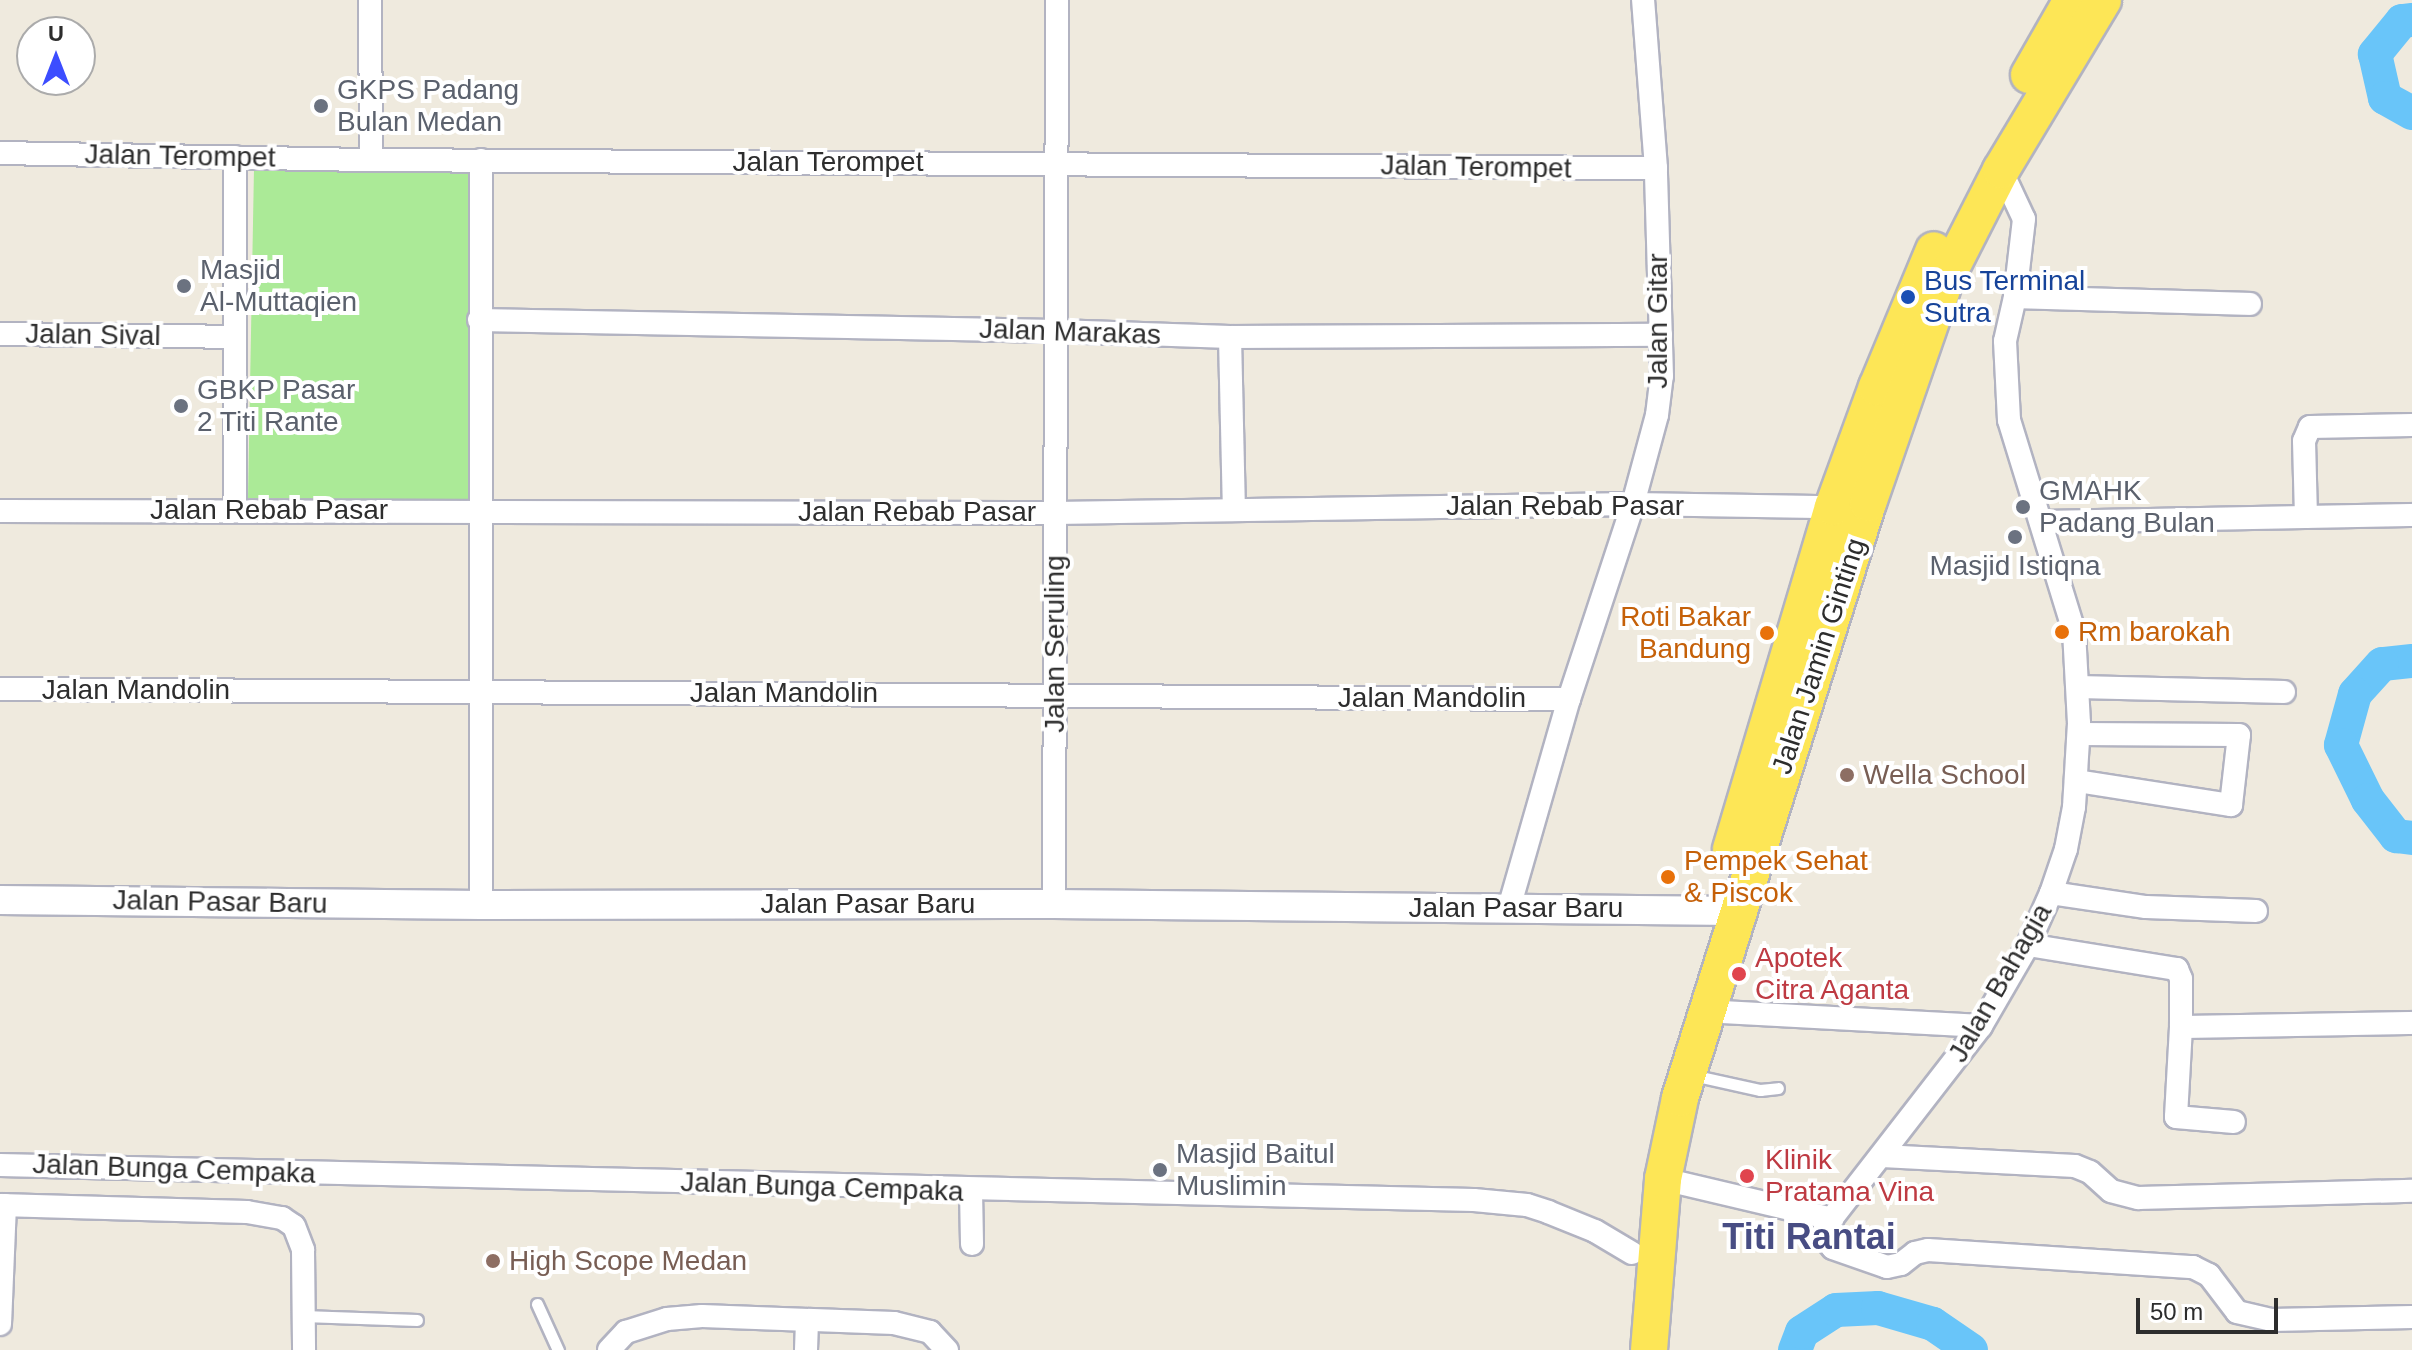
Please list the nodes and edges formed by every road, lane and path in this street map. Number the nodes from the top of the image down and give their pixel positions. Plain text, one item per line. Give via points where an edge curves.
1 (370, 0) edge
2 (1057, 0) edge
3 (1643, 0) edge
4 (2072, 0) edge
5 (2103, 0) edge
6 (0, 153) edge
7 (235, 157) junction
8 (371, 160) junction
9 (481, 160) junction
10 (1056, 163) junction
11 (1656, 168) junction
12 (2001, 170) junction
13 (2015, 297) junction
14 (2250, 304) dead end
15 (479, 320) junction
16 (1056, 331) junction
17 (0, 334) edge
18 (1661, 335) junction
19 (235, 337) junction
20 (1230, 337) junction
21 (2412, 425) edge
22 (1633, 504) junction
23 (1833, 507) junction
24 (235, 509) junction
25 (479, 510) junction
26 (1234, 510) junction
27 (0, 511) edge
28 (1055, 513) junction
29 (2412, 515) edge
30 (2306, 517) junction
31 (2041, 522) junction
32 (2079, 687) junction
33 (0, 689) edge
34 (482, 691) junction
35 (2284, 692) dead end
36 (1054, 694) junction
37 (1569, 699) junction
38 (2079, 734) junction
39 (2077, 781) junction
40 (2051, 893) junction
41 (0, 900) edge
42 (1054, 904) junction
43 (481, 905) junction
44 (1509, 908) junction
45 (1724, 910) junction
46 (2256, 911) dead end
47 (2028, 945) junction
48 (1705, 1011) junction
49 (2412, 1023) edge
50 (1981, 1026) junction
51 (2181, 1027) junction
52 (1687, 1073) junction
53 (1778, 1088) dead end
54 (2234, 1122) dead end
55 (1882, 1156) junction
56 (0, 1165) edge
57 (1663, 1179) junction
58 (971, 1191) junction
59 (2412, 1191) edge
60 (2, 1205) edge
61 (1832, 1219) junction
62 (972, 1244) dead end
63 (1632, 1253) junction
64 (537, 1304) dead end
65 (303, 1316) junction
66 (2412, 1317) edge
67 (0, 1318) edge
68 (417, 1320) dead end
69 (807, 1322) junction
70 (0, 1324) edge
71 (304, 1350) edge
72 (558, 1350) edge
73 (609, 1350) edge
74 (806, 1350) edge
75 (947, 1350) edge
76 (1625, 1350) edge
77 (1649, 1350) edge

1 - 8 street
2 - 10 street, Jalan Seruling
3 - 11 street, Jalan Gitar
4 - 23 main road, Jalan Jamin Ginting via 1926,265
5 - 12 main road, Jalan Jamin Ginting
6 - 7 street, Jalan Terompet
7 - 8 street, Jalan Terompet
7 - 19 street
8 - 9 street, Jalan Terompet
9 - 10 street, Jalan Terompet
9 - 15 street
10 - 11 street, Jalan Terompet
10 - 16 street, Jalan Seruling
11 - 18 street, Jalan Gitar
12 - 13 street, Jalan Bahagia via 2024,219
12 - 45 main road, Jalan Jamin Ginting via 1946,278
13 - 14 street
13 - 31 street, Jalan Bahagia via 2005,341 2009,420
15 - 16 street, Jalan Marakas
15 - 25 street
16 - 20 street, Jalan Marakas
16 - 28 street, Jalan Seruling
17 - 19 street, Jalan Sival
18 - 20 street, Jalan Marakas
18 - 22 street, Jalan Gitar via 1657,415
19 - 24 street
20 - 26 street
21 - 30 street via 2310,427 2305,437
22 - 23 street, Jalan Rebab Pasar
22 - 26 street, Jalan Rebab Pasar
22 - 37 street, Jalan Gitar
23 - 45 main road, Jalan Jamin Ginting
24 - 25 street, Jalan Rebab Pasar
24 - 27 street, Jalan Rebab Pasar
25 - 28 street, Jalan Rebab Pasar
25 - 34 street
26 - 28 street, Jalan Rebab Pasar
28 - 36 street, Jalan Seruling
29 - 30 street
30 - 31 street
31 - 32 street, Jalan Bahagia via 2074,631
32 - 35 street
32 - 38 street, Jalan Bahagia
33 - 34 street, Jalan Mandolin
34 - 36 street, Jalan Mandolin
34 - 43 street
36 - 37 street, Jalan Mandolin
36 - 42 street, Jalan Seruling
37 - 44 street, Jalan Gitar
38 - 39 street, Jalan Bahagia
38 - 39 street via 2239,735 2231,805
39 - 40 street, Jalan Bahagia via 2066,849
40 - 46 street via 2146,907
40 - 47 street, Jalan Bahagia
41 - 43 street, Jalan Pasar Baru
42 - 43 street, Jalan Pasar Baru
42 - 44 street, Jalan Pasar Baru
44 - 45 street, Jalan Pasar Baru
45 - 48 main road, Jalan Jamin Ginting
45 - 63 main road, Jalan Jamin Ginting via 1660,1097
47 - 50 street, Jalan Bahagia
47 - 51 street via 2177,969
48 - 50 street
48 - 52 main road, Jalan Jamin Ginting
49 - 51 street
50 - 55 street, Jalan Bahagia
51 - 54 street via 2176,1117
52 - 53 lane via 1751,1088
52 - 57 main road, Jalan Jamin Ginting
55 - 59 street via 2075,1166 2111,1191 2138,1198
55 - 61 street, Jalan Bahagia
56 - 58 street, Jalan Bunga Cempaka
57 - 61 street
57 - 77 main road, Jalan Jamin Ginting
58 - 62 street
58 - 63 street, Jalan Bunga Cempaka via 1500,1202 1573,1220
60 - 65 street via 247,1212 282,1218 300,1236
60 - 67 street
61 - 66 street via 1824,1234 1829,1244 1879,1266 1901,1264 1928,1250 2193,1267 2209,1275 2230,1306 2246,1316
63 - 76 main road, Jalan Jamin Ginting
64 - 72 lane
65 - 68 lane
65 - 71 street
67 - 70 street
69 - 73 street via 667,1319 626,1332
69 - 74 street
69 - 75 street via 915,1326 930,1332

